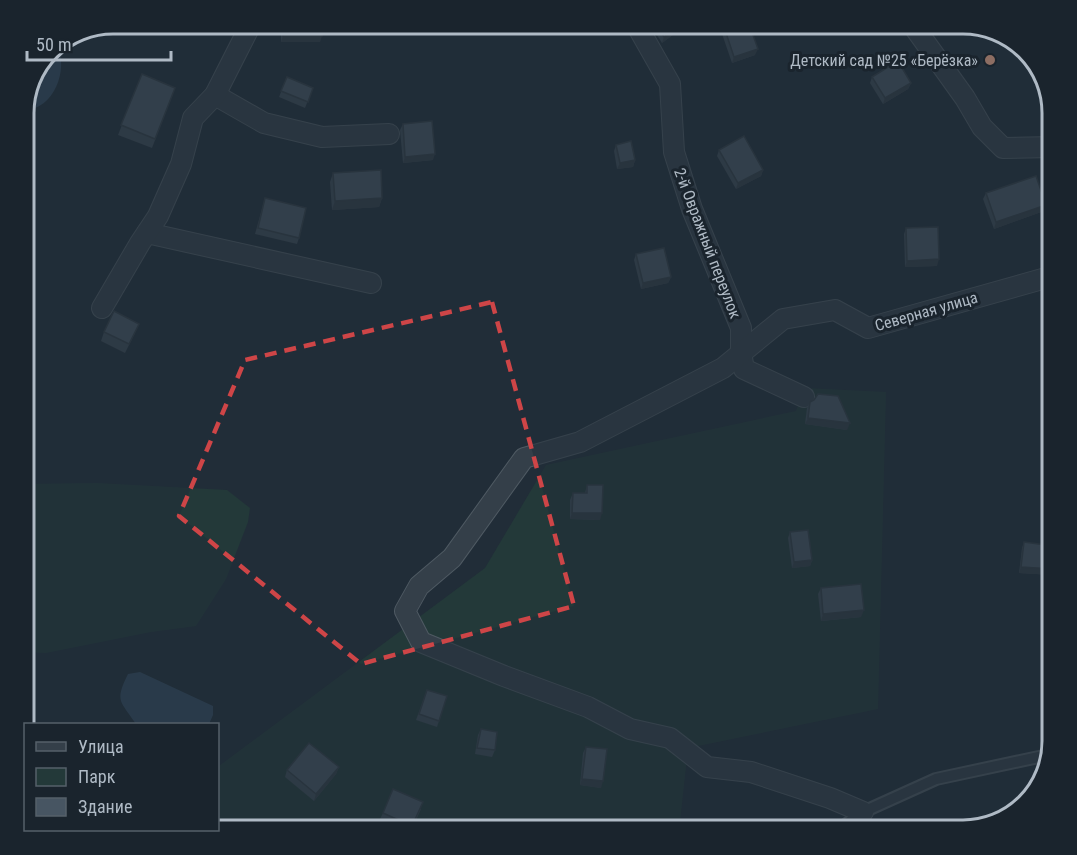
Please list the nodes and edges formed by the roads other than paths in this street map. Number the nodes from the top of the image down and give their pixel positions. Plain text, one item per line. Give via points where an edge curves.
1 (246, 34) edge
2 (642, 34) edge
3 (919, 34) edge
4 (215, 95) junction
5 (389, 134) dead end
6 (1042, 147) edge
7 (147, 232) junction
8 (1042, 279) edge
9 (371, 283) dead end
10 (102, 308) dead end
11 (741, 353) junction
12 (804, 397) dead end
13 (1041, 757) edge
14 (863, 812) junction
15 (852, 820) edge

1 - 4 street
2 - 11 street, 2-й Овражный переулок via 670,84 674,152 692,209 741,328
3 - 6 street via 982,127 1003,148
4 - 5 street via 264,123 322,137
4 - 7 street via 194,118 181,164
7 - 9 street
7 - 10 street
8 - 11 street, Северная улица via 868,328 835,310 783,319
11 - 12 street via 744,369
11 - 14 street, Северная улица via 723,368 580,442 524,458 452,558 419,586 405,611 421,642 588,707 630,729 670,738 707,767 751,772
13 - 14 lane via 936,779
14 - 15 lane

